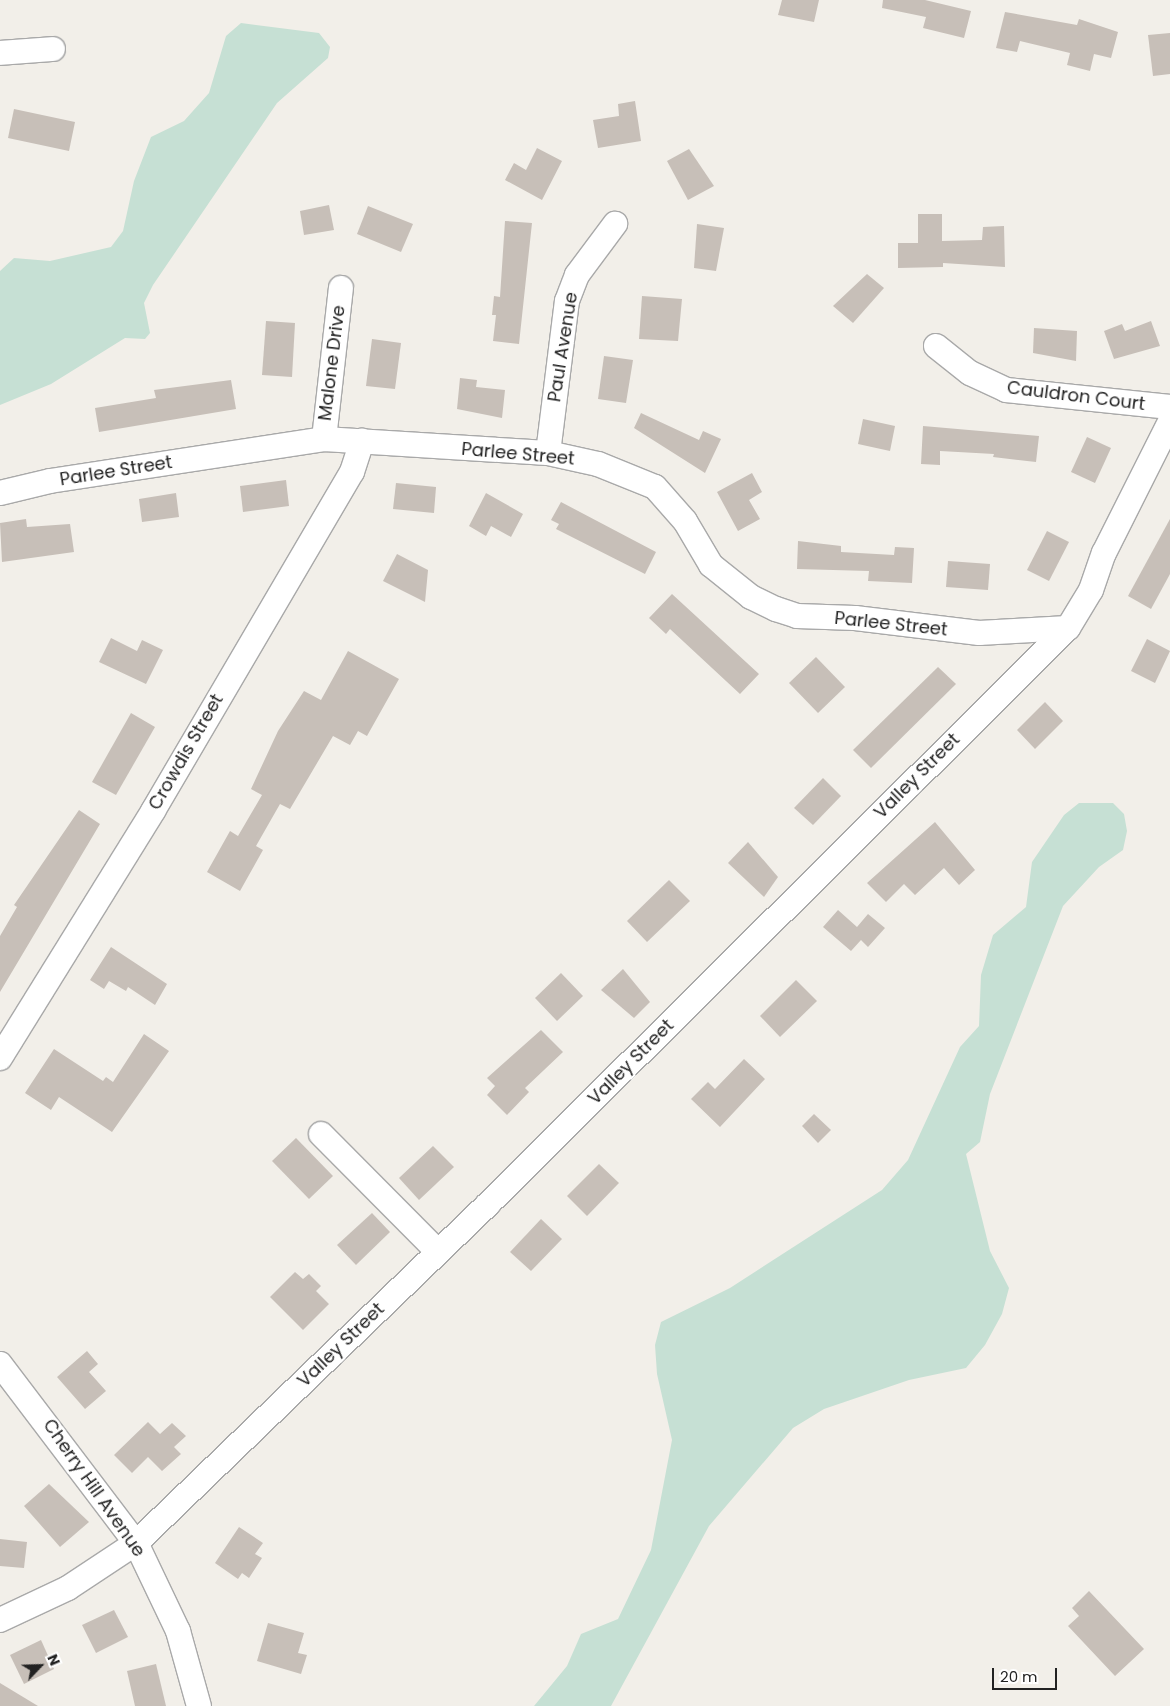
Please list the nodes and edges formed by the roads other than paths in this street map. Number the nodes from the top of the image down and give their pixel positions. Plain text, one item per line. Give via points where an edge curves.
1 (52, 49) dead end
2 (0, 53) edge
3 (615, 224) dead end
4 (341, 288) dead end
5 (936, 346) dead end
6 (1170, 407) edge
7 (1170, 422) edge
8 (324, 438) junction
9 (362, 441) junction
10 (548, 453) junction
11 (0, 493) edge
12 (1068, 628) junction
13 (0, 1058) edge
14 (321, 1134) dead end
15 (438, 1252) junction
16 (0, 1364) edge
17 (136, 1543) junction
18 (0, 1620) edge
19 (199, 1706) edge

1 - 2 street
3 - 10 street, Paul Avenue via 576,275 567,301
4 - 8 street, Malone Drive
5 - 6 street, Cauldron Court via 970,373 1006,390
7 - 12 street, Valley Street via 1104,553 1091,590
8 - 9 street, Parlee Street
8 - 11 street, Parlee Street via 50,481
9 - 10 street, Parlee Street
9 - 13 street, Crowdis Street via 352,472 153,811
10 - 12 street, Parlee Street via 598,464 655,487 685,521 711,565 751,598 776,609 797,616 855,618 979,634
12 - 15 street, Valley Street
14 - 15 street
15 - 17 street, Valley Street
16 - 17 street, Cherry Hill Avenue
17 - 18 street, Valley Street via 68,1588
17 - 19 street, Cherry Hill Avenue via 178,1631

